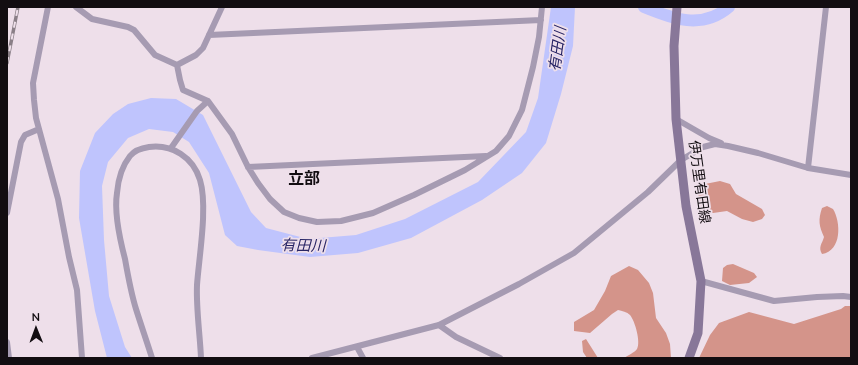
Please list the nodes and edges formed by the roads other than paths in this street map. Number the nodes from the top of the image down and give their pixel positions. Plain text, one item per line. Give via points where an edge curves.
1 (48, 7) edge
2 (76, 7) edge
3 (222, 7) edge
4 (542, 7) edge
5 (677, 7) edge
6 (826, 7) edge
7 (541, 20) junction
8 (209, 35) junction
9 (177, 65) junction
10 (208, 101) junction
11 (676, 120) junction
12 (39, 129) junction
13 (728, 146) junction
14 (171, 148) junction
15 (488, 156) junction
16 (681, 160) junction
17 (248, 166) junction
18 (808, 168) junction
19 (851, 175) edge
20 (7, 213) edge
21 (701, 281) junction
22 (851, 297) edge
23 (439, 325) junction
24 (7, 342) edge
25 (357, 347) junction
26 (10, 358) edge
27 (82, 358) edge
28 (152, 358) edge
29 (201, 358) edge
30 (312, 358) edge
31 (362, 358) edge
32 (500, 358) edge
33 (689, 358) edge

1 - 12 street via 33,83
2 - 9 street via 92,20 134,30 155,55
3 - 8 street
4 - 7 street
5 - 11 main road, 伊万里有田線 via 674,46
6 - 18 street
7 - 8 street
7 - 15 street via 533,67 520,116 509,136
8 - 9 street via 203,48 196,55
9 - 10 street via 184,90
10 - 14 street via 197,111
10 - 17 street via 232,134
11 - 13 street
11 - 16 main road, 伊万里有田線
12 - 20 street via 25,135 21,142
12 - 27 street via 58,199 77,290
13 - 16 street via 715,144 703,147
13 - 18 street
14 - 28 street via 146,148 130,156 125,164 116,195 121,245 136,308
14 - 29 street via 186,158 200,180 202,207 197,288
15 - 17 street
15 - 17 street via 465,170 373,213 341,221 317,222 284,212 270,199
16 - 21 main road, 伊万里有田線 via 686,206
16 - 23 street via 648,192 574,253
18 - 19 street
21 - 22 street via 774,301
21 - 33 main road, 伊万里有田線 via 698,333
23 - 25 street
23 - 32 street via 456,337
24 - 26 street
25 - 30 street
25 - 31 street

